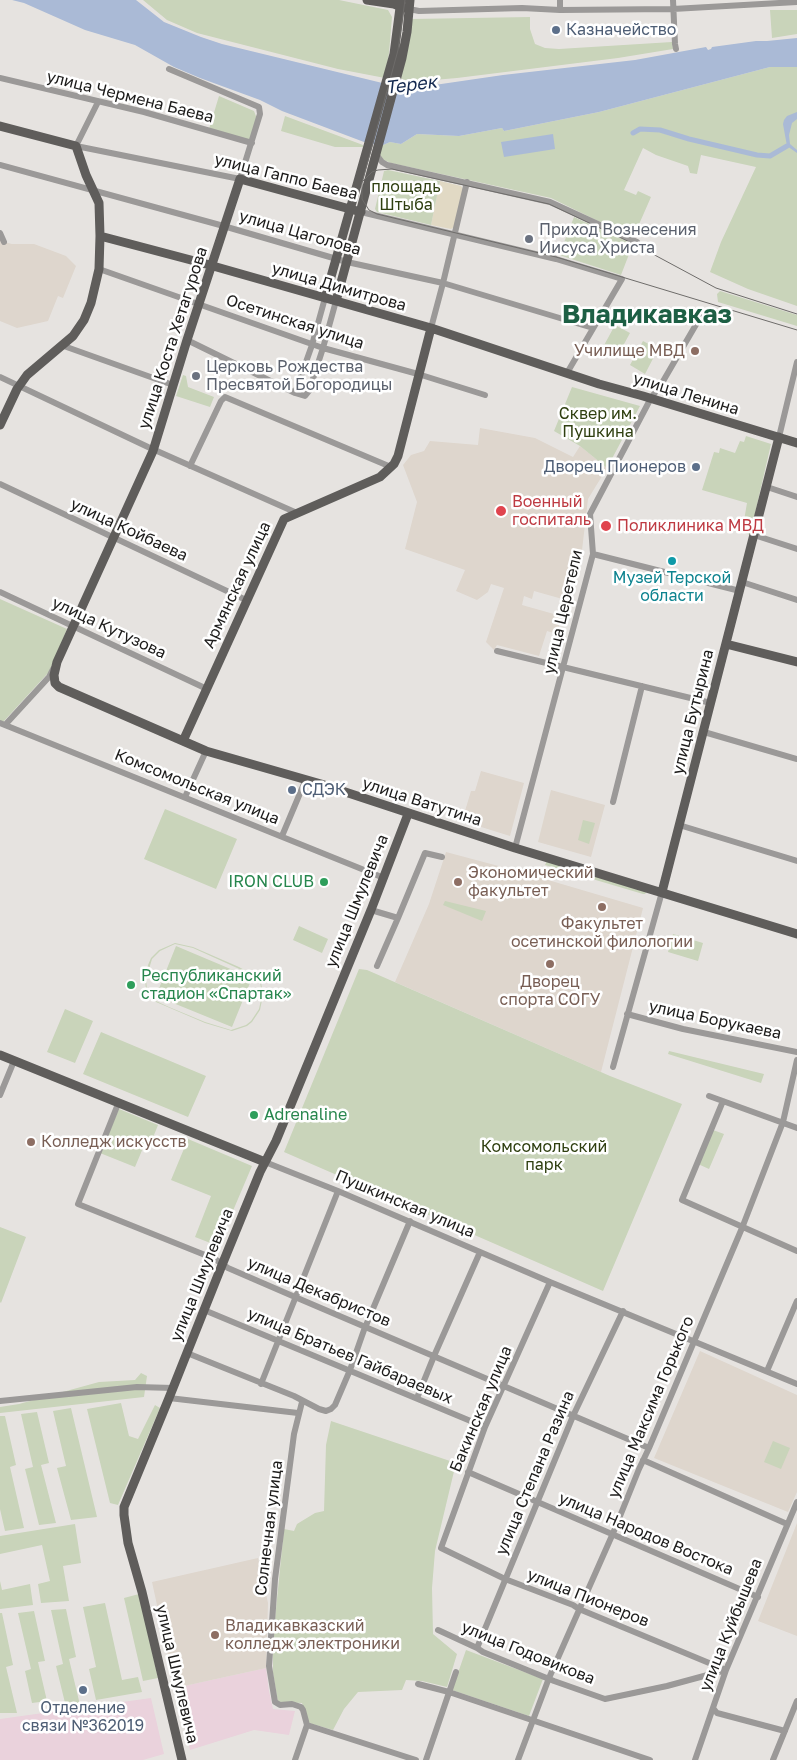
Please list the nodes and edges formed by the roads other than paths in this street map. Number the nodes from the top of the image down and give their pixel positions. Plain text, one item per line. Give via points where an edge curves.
1 (367, 0) edge
2 (501, 0) edge
3 (560, 0) edge
4 (673, 0) edge
5 (785, 1) edge
6 (797, 2) edge
7 (400, 3) edge
8 (409, 5) edge
9 (501, 9) junction
10 (673, 9) junction
11 (560, 10) junction
12 (676, 49) dead end
13 (169, 69) dead end
14 (0, 78) edge
15 (391, 80) junction
16 (98, 102) junction
17 (0, 126) edge
18 (252, 142) junction
19 (76, 146) junction
20 (373, 151) junction
21 (0, 165) edge
22 (240, 179) junction
23 (466, 182) junction
24 (94, 190) junction
25 (350, 208) junction
26 (361, 212) junction
27 (225, 226) junction
28 (0, 233) edge
29 (454, 234) junction
30 (100, 236) junction
31 (4, 242) dead end
32 (637, 242) dead end
33 (336, 259) junction
34 (347, 262) junction
35 (211, 266) junction
36 (99, 269) junction
37 (443, 283) junction
38 (325, 298) junction
39 (336, 301) junction
40 (199, 304) junction
41 (701, 316) dead end
42 (431, 328) junction
43 (593, 328) junction
44 (187, 340) junction
45 (312, 344) junction
46 (61, 345) junction
47 (322, 348) junction
48 (797, 362) edge
49 (567, 373) junction
50 (418, 374) junction
51 (0, 377) edge
52 (19, 385) junction
53 (173, 385) junction
54 (295, 393) junction
55 (485, 396) dead end
56 (651, 398) junction
57 (0, 425) edge
58 (779, 438) junction
59 (797, 443) edge
60 (153, 449) junction
61 (190, 466) junction
62 (391, 468) junction
63 (0, 484) edge
64 (766, 487) junction
65 (797, 497) edge
66 (298, 513) junction
67 (754, 535) junction
68 (114, 538) junction
69 (797, 548) edge
70 (593, 554) junction
71 (741, 587) junction
72 (0, 592) edge
73 (246, 600) junction
74 (797, 600) edge
75 (74, 626) junction
76 (726, 644) junction
77 (497, 651) dead end
78 (57, 662) junction
79 (797, 662) edge
80 (564, 668) junction
81 (44, 682) junction
82 (642, 686) junction
83 (59, 687) junction
84 (207, 689) junction
85 (712, 703) junction
86 (3, 724) edge
87 (704, 732) junction
88 (183, 741) junction
89 (206, 751) junction
90 (797, 759) edge
91 (306, 779) junction
92 (186, 797) junction
93 (613, 802) dead end
94 (408, 814) junction
95 (679, 825) junction
96 (282, 836) junction
97 (515, 848) junction
98 (442, 857) dead end
99 (797, 861) edge
100 (384, 878) junction
101 (662, 892) junction
102 (371, 910) junction
103 (398, 918) junction
104 (797, 934) edge
105 (376, 966) dead end
106 (627, 1014) junction
107 (797, 1052) edge
108 (0, 1055) edge
109 (797, 1060) edge
110 (14, 1061) junction
111 (613, 1067) dead end
112 (0, 1095) edge
113 (709, 1096) dead end
114 (723, 1101) junction
115 (118, 1104) junction
116 (783, 1122) junction
117 (797, 1128) edge
118 (265, 1162) junction
119 (338, 1191) junction
120 (410, 1222) junction
121 (742, 1228) junction
122 (797, 1251) edge
123 (480, 1252) junction
124 (222, 1265) junction
125 (550, 1282) junction
126 (294, 1297) junction
127 (797, 1301) edge
128 (204, 1310) junction
129 (623, 1311) junction
130 (365, 1326) junction
131 (279, 1340) junction
132 (693, 1341) junction
133 (187, 1353) junction
134 (434, 1356) junction
135 (350, 1370) junction
136 (767, 1371) junction
137 (261, 1384) junction
138 (797, 1384) edge
139 (504, 1386) junction
140 (173, 1388) junction
141 (169, 1398) junction
142 (417, 1398) junction
143 (0, 1401) edge
144 (302, 1402) junction
145 (298, 1413) junction
146 (573, 1416) junction
147 (486, 1427) junction
148 (649, 1448) junction
149 (643, 1460) junction
150 (468, 1472) junction
151 (537, 1502) junction
152 (797, 1502) edge
153 (795, 1512) edge
154 (787, 1524) junction
155 (612, 1535) junction
156 (441, 1548) joint
157 (505, 1579) junction
158 (758, 1597) junction
159 (579, 1609) junction
160 (438, 1630) dead end
161 (477, 1648) junction
162 (726, 1670) junction
163 (456, 1672) dead end
164 (548, 1678) junction
165 (418, 1684) dead end
166 (449, 1692) junction
167 (797, 1701) edge
168 (713, 1708) junction
169 (532, 1721) junction
170 (307, 1725) junction
171 (785, 1731) junction
172 (182, 1760) edge
173 (295, 1760) edge
174 (416, 1760) edge
175 (426, 1760) edge
176 (518, 1760) edge
177 (650, 1760) edge
178 (694, 1760) edge
179 (773, 1760) edge

1 - 7 main road
2 - 9 street
3 - 11 street
4 - 10 street
5 - 6 street
5 - 10 street
7 - 8 main road
7 - 15 main road
8 - 9 street via 419,11
8 - 15 main road via 405,44
9 - 11 street
10 - 11 street
10 - 12 street
13 - 18 street, улица Коста Хетагурова via 259,108
14 - 16 street, улица Чермена Баева
15 - 20 main road
16 - 18 street, улица Чермена Баева
16 - 19 street
17 - 19 main road, улица Гаппо Баева
18 - 22 street, улица Коста Хетагурова
19 - 22 street, улица Гаппо Баева
19 - 24 main road
20 - 23 street via 385,164
20 - 25 main road
20 - 26 main road
21 - 24 street, улица Цаголова
22 - 25 main road, улица Гаппо Баева
22 - 27 main road, улица Коста Хетагурова
23 - 29 street
23 - 32 street via 550,202
24 - 27 street, улица Цаголова
24 - 30 main road via 99,203
25 - 26 main road, улица Гаппо Баева
25 - 33 main road
26 - 29 street, улица Гаппо Баева
26 - 34 main road
27 - 33 street, улица Цаголова
27 - 35 main road, улица Коста Хетагурова
28 - 31 street
29 - 37 street
29 - 43 street, улица Гаппо Баева via 622,279
30 - 35 main road, улица Димитрова
30 - 36 main road
33 - 34 street, улица Цаголова
33 - 38 main road
34 - 37 street, улица Цаголова
34 - 39 main road
35 - 38 main road, улица Димитрова
35 - 40 main road, улица Коста Хетагурова
36 - 40 street, Осетинская улица
36 - 46 main road via 84,320 73,336
37 - 42 street
37 - 43 street, улица Цаголова
38 - 39 main road, улица Димитрова
38 - 45 street
39 - 42 main road, улица Димитрова
39 - 47 street
40 - 44 main road, улица Коста Хетагурова
40 - 45 street, Осетинская улица
41 - 56 street, улица Церетели
42 - 49 main road, улица Димитрова
42 - 50 main road
43 - 49 street
44 - 53 main road, улица Коста Хетагурова
44 - 54 street
45 - 47 street, Осетинская улица
45 - 54 street
46 - 52 main road
46 - 53 street
47 - 50 street, Осетинская улица
47 - 54 street via 307,395
48 - 58 street, улица Бутырина
49 - 56 main road, улица Ленина
50 - 55 street, Осетинская улица
50 - 62 main road via 398,456
51 - 52 street
52 - 57 main road
52 - 60 street
53 - 60 main road, улица Коста Хетагурова
56 - 58 main road, улица Ленина
56 - 70 street, улица Церетели via 590,514
58 - 59 main road, улица Ленина
58 - 64 main road, улица Бутырина
60 - 61 street
60 - 68 main road, улица Коста Хетагурова
61 - 62 street via 220,401 225,397
61 - 66 street
62 - 66 main road, Армянская улица via 380,477
63 - 68 street, улица Койбаева
64 - 65 street
64 - 67 main road, улица Бутырина
66 - 73 main road, Армянская улица via 284,519
67 - 69 street
67 - 71 main road, улица Бутырина
68 - 73 street, улица Койбаева
68 - 75 main road, улица Коста Хетагурова
70 - 71 street
70 - 80 street, улица Церетели
71 - 74 street
71 - 76 main road, улица Бутырина
72 - 75 street, улица Кутузова
73 - 84 main road, Армянская улица
75 - 78 main road, улица Коста Хетагурова
75 - 84 street, улица Кутузова
76 - 79 main road
76 - 85 main road, улица Бутырина
77 - 80 street
78 - 81 street, улица Коста Хетагурова
78 - 83 main road, улица Коста Хетагурова via 54,678
80 - 82 street
80 - 97 street, улица Церетели
81 - 83 street, улица Ватутина
81 - 86 street, улица Коста Хетагурова
82 - 85 street
82 - 93 street
83 - 88 main road, улица Ватутина
84 - 88 main road, Армянская улица
85 - 87 main road, улица Бутырина
86 - 92 street, Комсомольская улица
87 - 90 street
87 - 95 main road, улица Бутырина
88 - 89 main road, улица Ватутина
89 - 91 main road, улица Ватутина
89 - 92 street
91 - 94 main road, улица Ватутина
91 - 96 street
92 - 96 street, Комсомольская улица
94 - 97 main road, улица Ватутина
94 - 100 main road, улица Шмулевича
95 - 99 street
95 - 101 main road, улица Бутырина
96 - 100 street, Комсомольская улица
97 - 101 main road, улица Ватутина
98 - 103 street via 424,853
100 - 102 main road, улица Шмулевича
101 - 104 main road, улица Ватутина
101 - 106 street, улица Бутырина
102 - 103 street
102 - 118 main road, улица Шмулевича
103 - 105 street
106 - 107 street, улица Борукаева
106 - 111 street, улица Бутырина
108 - 110 main road, Пушкинская улица
109 - 116 street, улица Максима Горького
110 - 112 street
110 - 115 main road, Пушкинская улица
113 - 114 street
114 - 116 street
114 - 121 street via 682,1200
115 - 118 main road, Пушкинская улица
115 - 124 street, улица Декабристов via 78,1204 215,1259
116 - 117 street
116 - 121 street, улица Максима Горького
118 - 119 street, Пушкинская улица
118 - 124 main road, улица Шмулевича
119 - 120 street, Пушкинская улица
119 - 126 street
120 - 123 street, Пушкинская улица
120 - 130 street
121 - 122 street
121 - 132 street, улица Максима Горького
123 - 125 street, Пушкинская улица
123 - 134 street
124 - 126 street, улица Декабристов
124 - 128 main road, улица Шмулевича
125 - 129 street, Пушкинская улица
125 - 139 street, Бакинская улица
126 - 130 street, улица Декабристов
126 - 131 street
127 - 136 street
128 - 131 street, улица Братьев Гайбараевых
128 - 133 main road, улица Шмулевича
129 - 132 street, Пушкинская улица
129 - 146 street, улица Степана Разина
130 - 134 street, улица Декабристов
130 - 135 street
131 - 135 street, улица Братьев Гайбараевых
131 - 137 street
132 - 136 street, Пушкинская улица
132 - 148 street, улица Максима Горького
133 - 137 street
133 - 140 main road, улица Шмулевича
134 - 139 street, улица Декабристов
134 - 142 street
135 - 142 street, улица Братьев Гайбараевых
135 - 144 street via 331,1410
136 - 138 street, Пушкинская улица
137 - 144 street
139 - 146 street, улица Декабристов
139 - 147 street, Бакинская улица
140 - 141 main road, улица Шмулевича
140 - 143 street via 137,1387
141 - 145 street
141 - 172 main road, улица Шмулевича via 124,1507 124,1515 128,1543
142 - 147 street, улица Братьев Гайбараевых
144 - 145 street, Солнечная улица
145 - 170 street, Солнечная улица via 275,1579 269,1666 275,1702 301,1707
146 - 148 street, улица Декабристов
146 - 151 street, улица Степана Разина
147 - 150 street, Бакинская улица
148 - 149 street, улица Максима Горького
149 - 154 street
149 - 155 street, улица Максима Горького
150 - 151 street, улица Народов Востока
150 - 156 street, Бакинская улица
151 - 155 street, улица Народов Востока
151 - 157 street, улица Степана Разина
152 - 153 street, улица Куйбышева
153 - 154 street, улица Куйбышева
154 - 158 street, улица Куйбышева
155 - 158 street, улица Народов Востока
155 - 159 street, улица Максима Горького
156 - 157 street, улица Пионеров
157 - 159 street, улица Пионеров
157 - 161 street, улица Степана Разина
158 - 162 street, улица Куйбышева
159 - 162 street, улица Пионеров
159 - 164 street, улица Максима Горького
160 - 161 street, улица Годовикова
161 - 164 street, улица Годовикова
162 - 164 street, улица Годовикова via 605,1699
162 - 168 street, улица Куйбышева
163 - 166 street
164 - 169 street, улица Максима Горького
165 - 166 street
166 - 169 street
166 - 175 street
167 - 171 street
168 - 171 street via 717,1713
168 - 178 street, улица Куйбышева
169 - 176 street, улица Максима Горького
169 - 177 street
170 - 173 street
170 - 174 street
171 - 179 street

